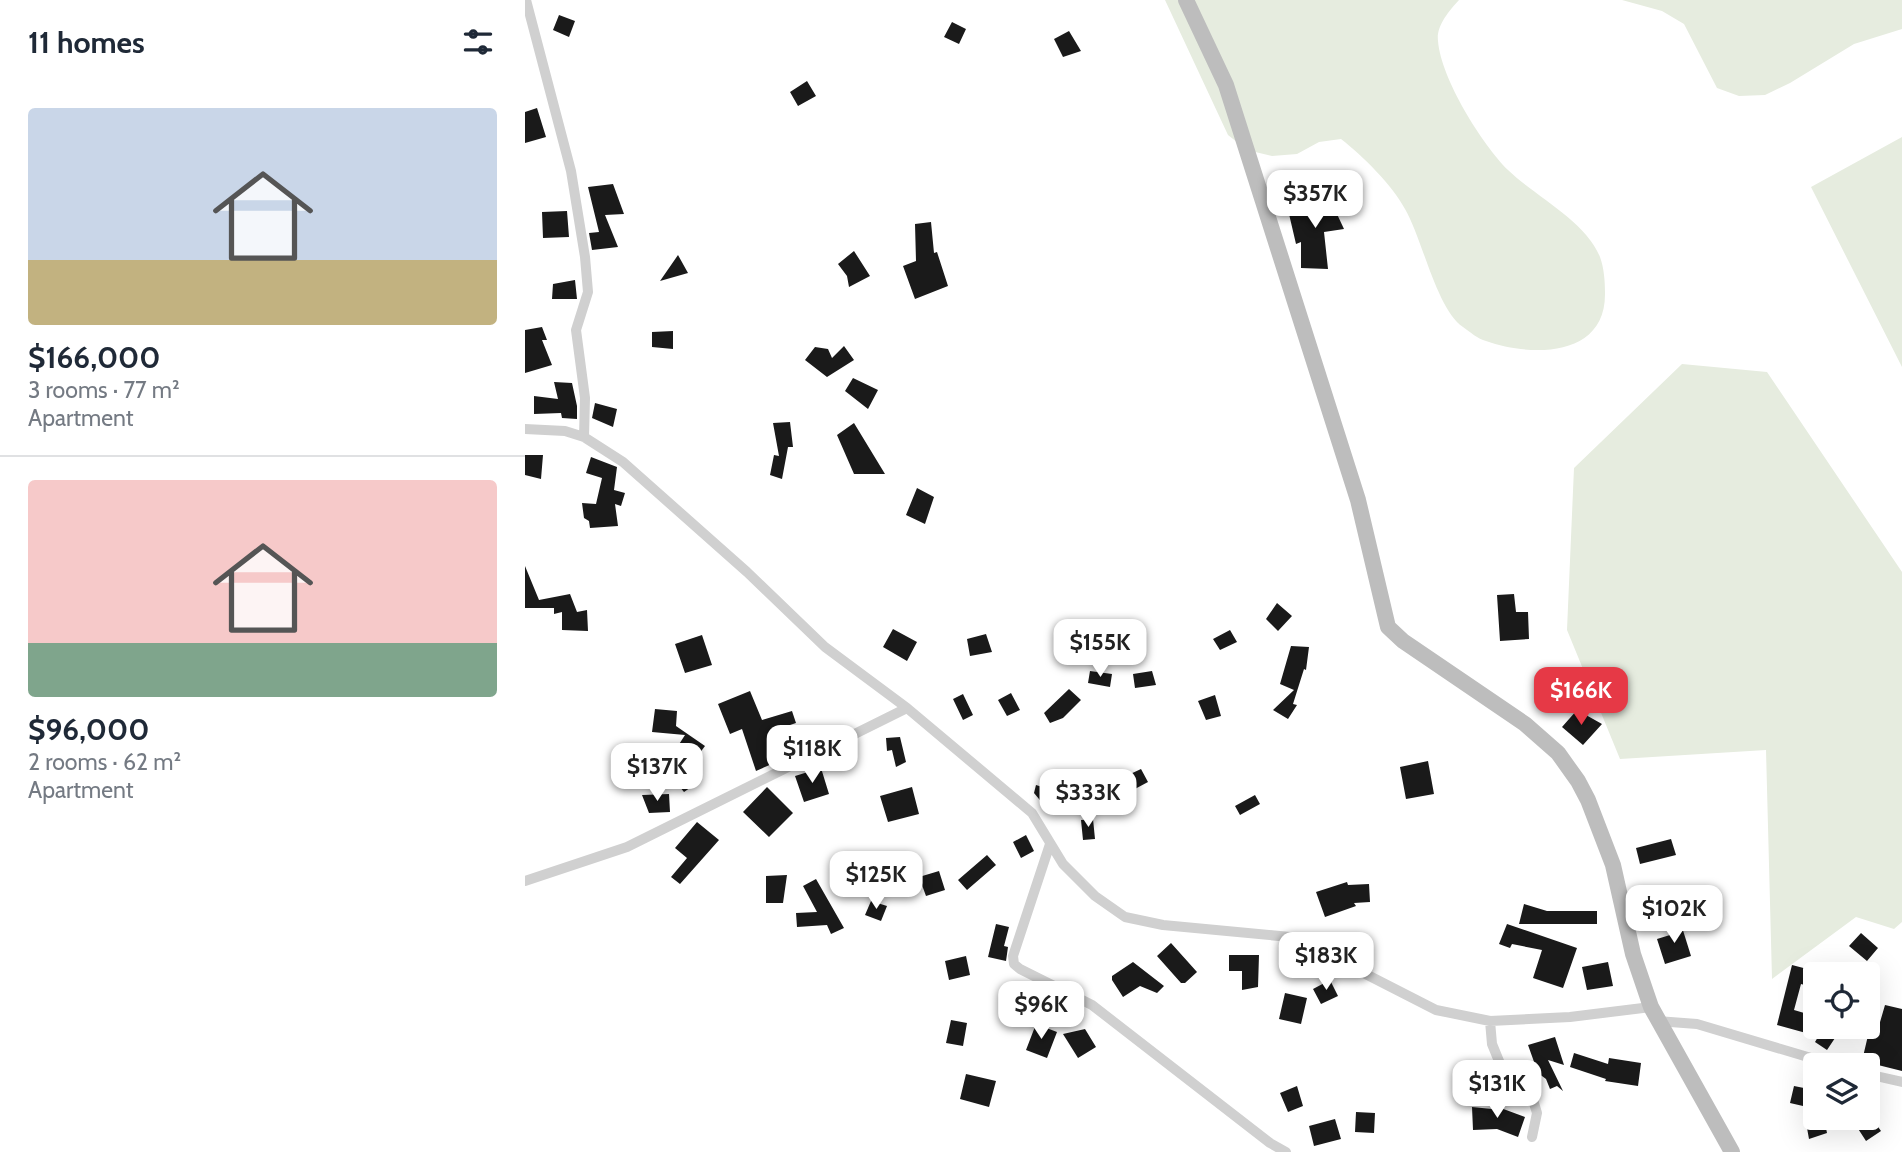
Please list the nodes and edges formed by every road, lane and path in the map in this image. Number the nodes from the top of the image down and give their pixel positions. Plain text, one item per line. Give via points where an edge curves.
1 (526, 0) edge
2 (1186, 0) edge
3 (525, 429) edge
4 (585, 437) junction
5 (907, 708) junction
6 (1050, 844) junction
7 (525, 881) edge
8 (1654, 1014) junction
9 (1490, 1021) junction
10 (1803, 1056) edge
11 (1501, 1066) junction
12 (1880, 1077) edge
13 (1902, 1082) edge
14 (1493, 1101) dead end
15 (1532, 1137) dead end
16 (1286, 1152) edge
17 (1732, 1152) edge

1 - 4 street via 571,171 585,257 588,292 576,330
2 - 8 main road via 1231,98 1358,500 1388,627 1525,724 1558,754 1578,781 1613,865 1633,954
3 - 4 street
4 - 5 street via 623,462 825,647
5 - 6 street via 1032,813
5 - 7 street via 627,847
6 - 9 street via 1094,896 1125,918 1290,937 1436,1010
6 - 16 street via 1014,964 1092,1005
8 - 9 street
8 - 10 street
8 - 17 main road
9 - 11 street via 1492,1044
11 - 14 street
11 - 15 street via 1533,1100 1537,1113
12 - 13 street

